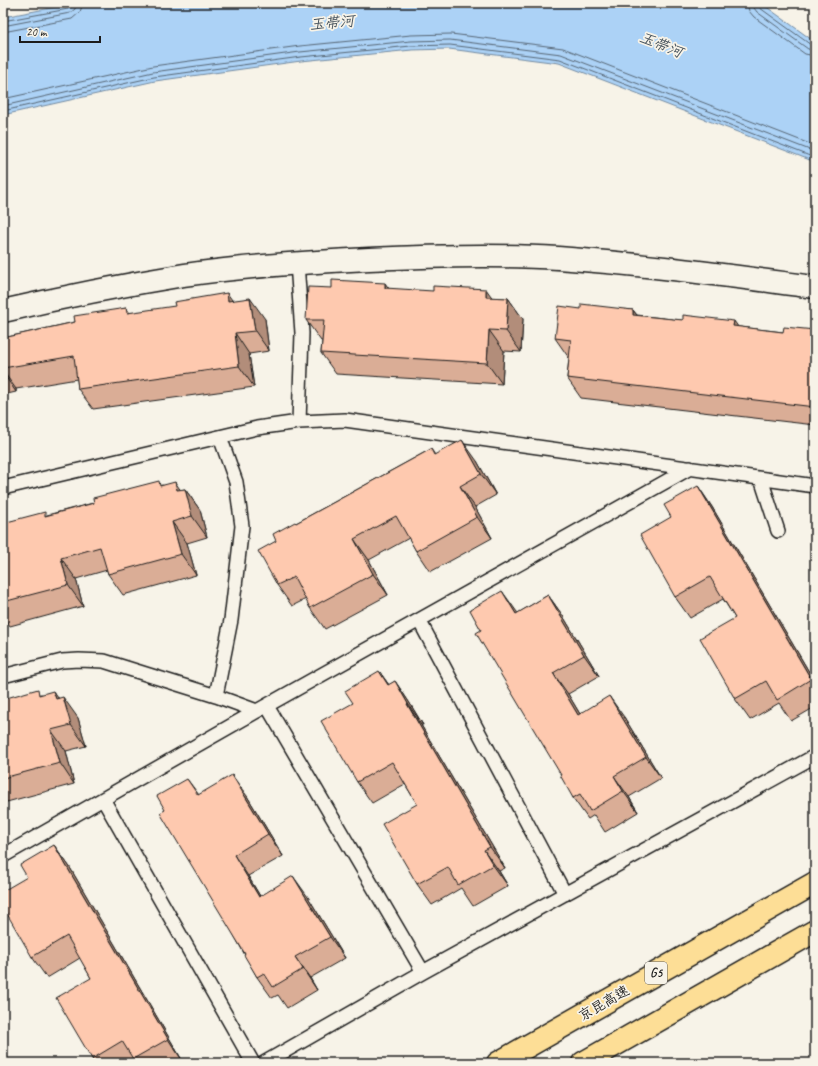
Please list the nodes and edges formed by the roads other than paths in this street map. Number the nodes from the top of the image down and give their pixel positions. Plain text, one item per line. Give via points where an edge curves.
1 (297, 263) junction
2 (815, 287) edge
3 (3, 311) edge
4 (299, 422) junction
5 (220, 437) junction
6 (690, 468) junction
7 (761, 479) junction
8 (815, 486) edge
9 (3, 488) edge
10 (778, 531) dead end
11 (419, 620) junction
12 (3, 676) edge
13 (216, 696) junction
14 (262, 709) junction
15 (815, 756) edge
16 (103, 799) junction
17 (3, 856) edge
18 (815, 883) edge
19 (565, 894) junction
20 (815, 931) edge
21 (423, 972) junction
22 (253, 1063) edge
23 (264, 1063) edge
24 (498, 1063) edge
25 (583, 1063) edge

1 - 2 street via 422,256 557,258
1 - 3 street via 185,275
1 - 4 lane via 302,333
4 - 5 lane via 256,428
4 - 6 lane via 345,420
5 - 9 lane
5 - 13 lane via 236,482 242,526 231,620
6 - 7 lane
6 - 11 lane
7 - 8 lane
7 - 10 lane
11 - 14 lane
11 - 19 lane
12 - 13 lane via 62,661 104,661
13 - 14 lane
14 - 16 lane
14 - 21 lane
15 - 19 lane
16 - 17 lane
16 - 22 lane
18 - 24 highway, 京昆高速 / G5
19 - 21 lane
20 - 25 highway
21 - 23 lane

